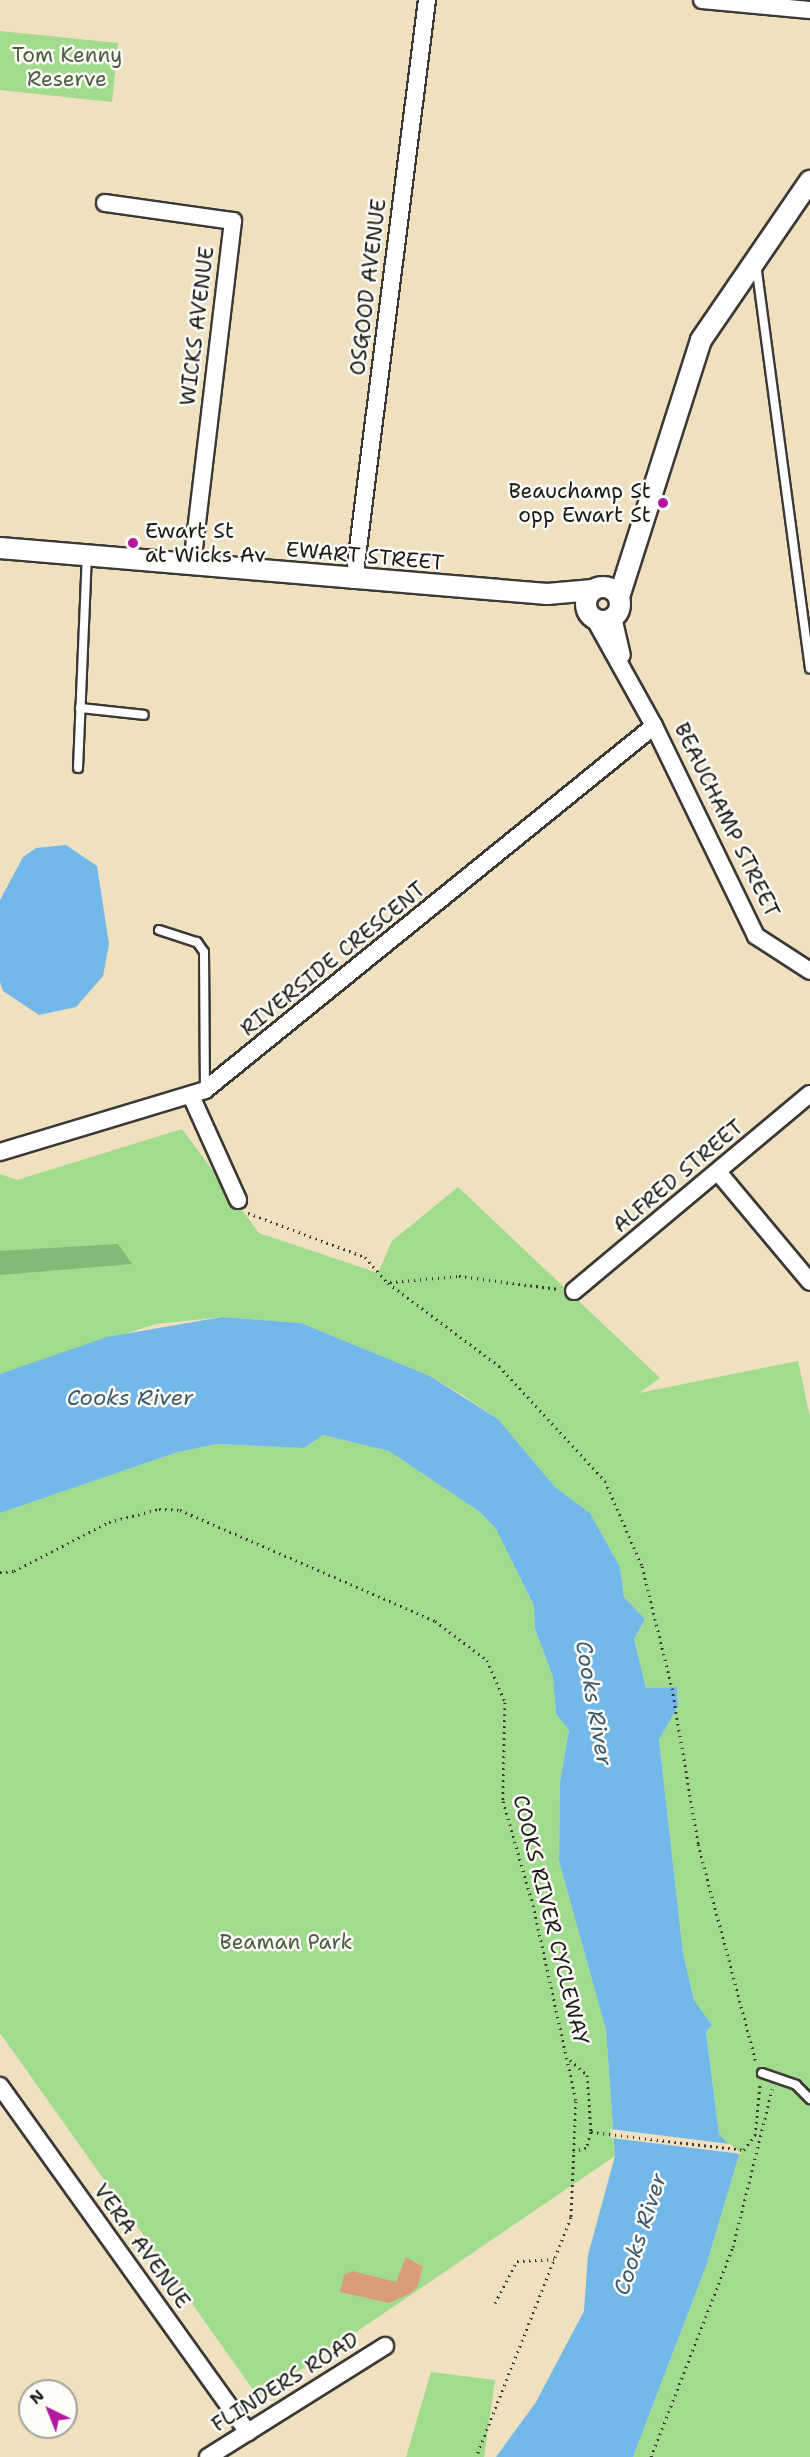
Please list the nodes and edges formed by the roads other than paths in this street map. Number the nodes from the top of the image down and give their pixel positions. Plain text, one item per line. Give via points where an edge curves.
1 (427, 0) edge
2 (702, 0) edge
3 (810, 10) edge
4 (810, 181) edge
5 (105, 202) dead end
6 (756, 260) junction
7 (0, 548) edge
8 (87, 555) junction
9 (192, 564) junction
10 (354, 580) junction
11 (602, 602) junction
12 (810, 668) edge
13 (80, 708) junction
14 (144, 715) dead end
15 (654, 726) junction
16 (78, 768) dead end
17 (159, 930) dead end
18 (810, 971) edge
19 (198, 1094) junction
20 (810, 1094) edge
21 (0, 1152) edge
22 (718, 1172) junction
23 (238, 1200) road end
24 (810, 1282) edge
25 (574, 1291) road end
26 (762, 2073) road end
27 (0, 2086) edge
28 (810, 2099) edge
29 (385, 2346) dead end
30 (248, 2432) junction
31 (208, 2457) edge

1 - 10 street, OSGOOD AVENUE
2 - 3 street
4 - 6 street, BEAUCHAMP STREET
5 - 9 street, WICKS AVENUE via 233,221
6 - 11 street, BEAUCHAMP STREET via 701,340 628,561
6 - 12 lane
7 - 8 street, EWART STREET
8 - 9 street, EWART STREET
8 - 13 lane
9 - 10 street, EWART STREET
10 - 11 street, EWART STREET via 547,594
11 - 15 street, BEAUCHAMP STREET via 624,668
13 - 14 lane
13 - 16 lane
15 - 18 street, BEAUCHAMP STREET via 756,936
15 - 19 street, RIVERSIDE CRESCENT
17 - 19 lane via 197,942 204,952
19 - 21 street, RIVERSIDE CRESCENT
19 - 23 street
20 - 22 street, ALFRED STREET
22 - 24 street
22 - 25 street, ALFRED STREET
26 - 28 lane via 796,2085
27 - 30 street, VERA AVENUE
29 - 30 street, FLINDERS ROAD
30 - 31 street, FLINDERS ROAD

